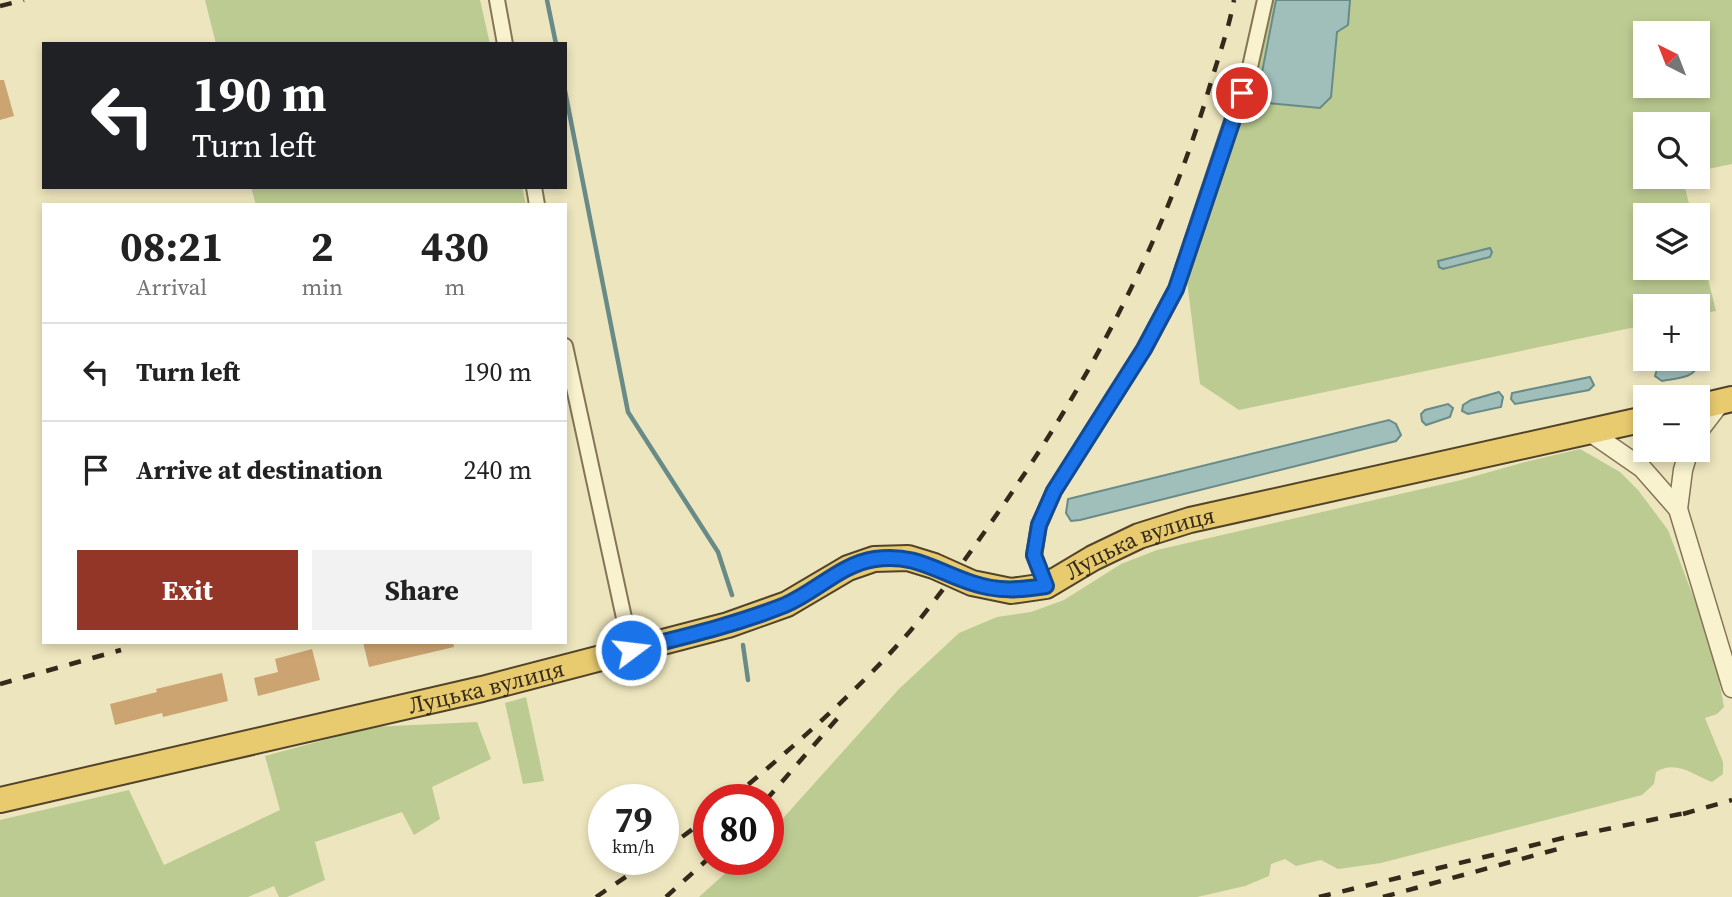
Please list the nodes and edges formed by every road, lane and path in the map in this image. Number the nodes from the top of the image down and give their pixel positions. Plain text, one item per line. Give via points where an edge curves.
1 (498, 0) edge
2 (1265, 0) edge
3 (505, 42) edge
4 (567, 367) edge
5 (570, 399) edge
6 (1633, 421) edge
7 (1587, 430) junction
8 (1685, 462) edge
9 (1678, 509) junction
10 (1046, 586) junction
11 (631, 650) junction
12 (1732, 688) edge
13 (0, 800) edge

1 - 3 street
2 - 10 street via 1251,67 1176,289 1144,349 1054,491 1039,525 1034,555
4 - 5 street
5 - 11 street
6 - 7 highway, Луцька вулиця
7 - 9 street via 1642,468
7 - 10 highway, Луцька вулиця via 1190,520 1139,536
8 - 9 street
9 - 12 street
10 - 11 highway, Луцька вулиця via 1011,591 972,583 908,558 874,559 848,568 787,604
11 - 13 highway, Луцька вулиця

